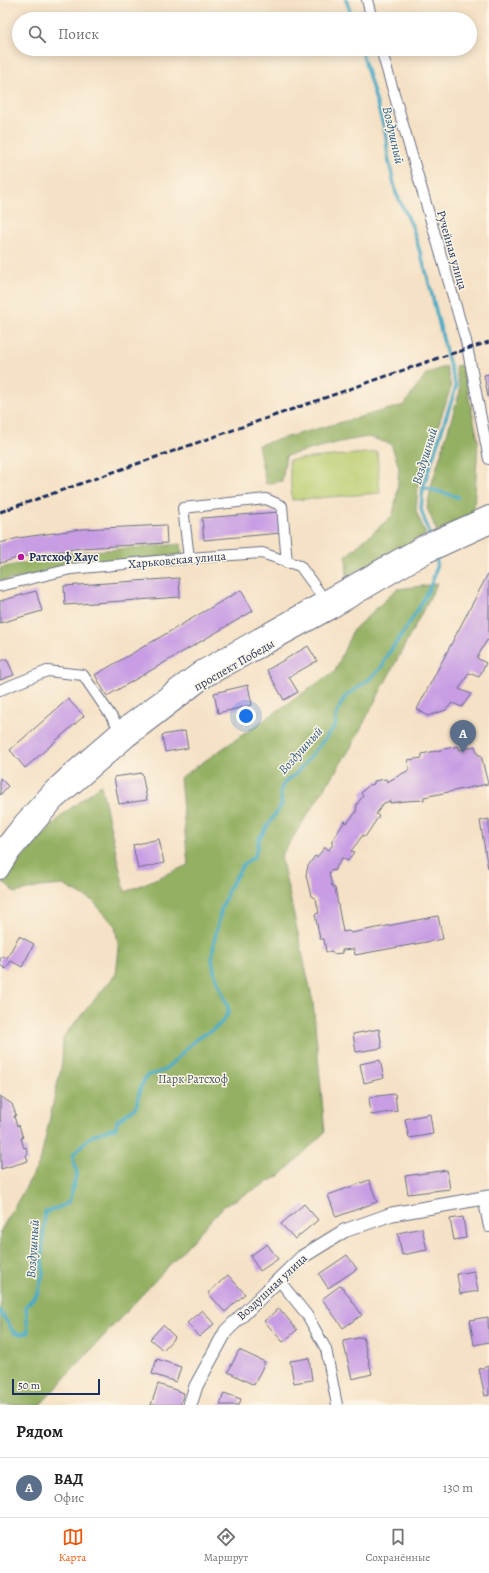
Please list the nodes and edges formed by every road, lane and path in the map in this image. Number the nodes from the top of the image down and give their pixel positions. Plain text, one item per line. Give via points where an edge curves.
1 (367, 0) edge
2 (370, 12) edge
3 (383, 56) edge
4 (489, 459) edge
5 (489, 514) edge
6 (489, 526) edge
7 (442, 541) junction
8 (189, 558) junction
9 (287, 563) junction
10 (0, 586) edge
11 (328, 604) junction
12 (0, 690) edge
13 (120, 729) junction
14 (0, 850) edge
15 (0, 871) edge
16 (486, 1197) edge
17 (489, 1227) edge
18 (278, 1279) junction
19 (190, 1405) edge
20 (337, 1405) edge

1 - 2 street
3 - 4 street, Ручейная улица via 466,341
5 - 7 main road, проспект Победы
6 - 7 main road, проспект Победы
7 - 11 main road, проспект Победы
8 - 9 street, Харьковская улица via 262,553
8 - 9 street via 183,508 266,499 282,506
8 - 10 street, Харьковская улица via 71,569
9 - 11 street, Харьковская улица via 300,566
11 - 13 main road, проспект Победы via 201,669
11 - 15 main road, проспект Победы via 207,678 129,738 56,802 10,855
12 - 13 street via 47,671 83,675
13 - 14 main road, проспект Победы via 53,788
16 - 17 street
16 - 18 street, Воздушная улица via 392,1214 344,1231 302,1257
18 - 19 street, Воздушная улица via 226,1331 196,1386
18 - 20 street via 307,1315 326,1349

